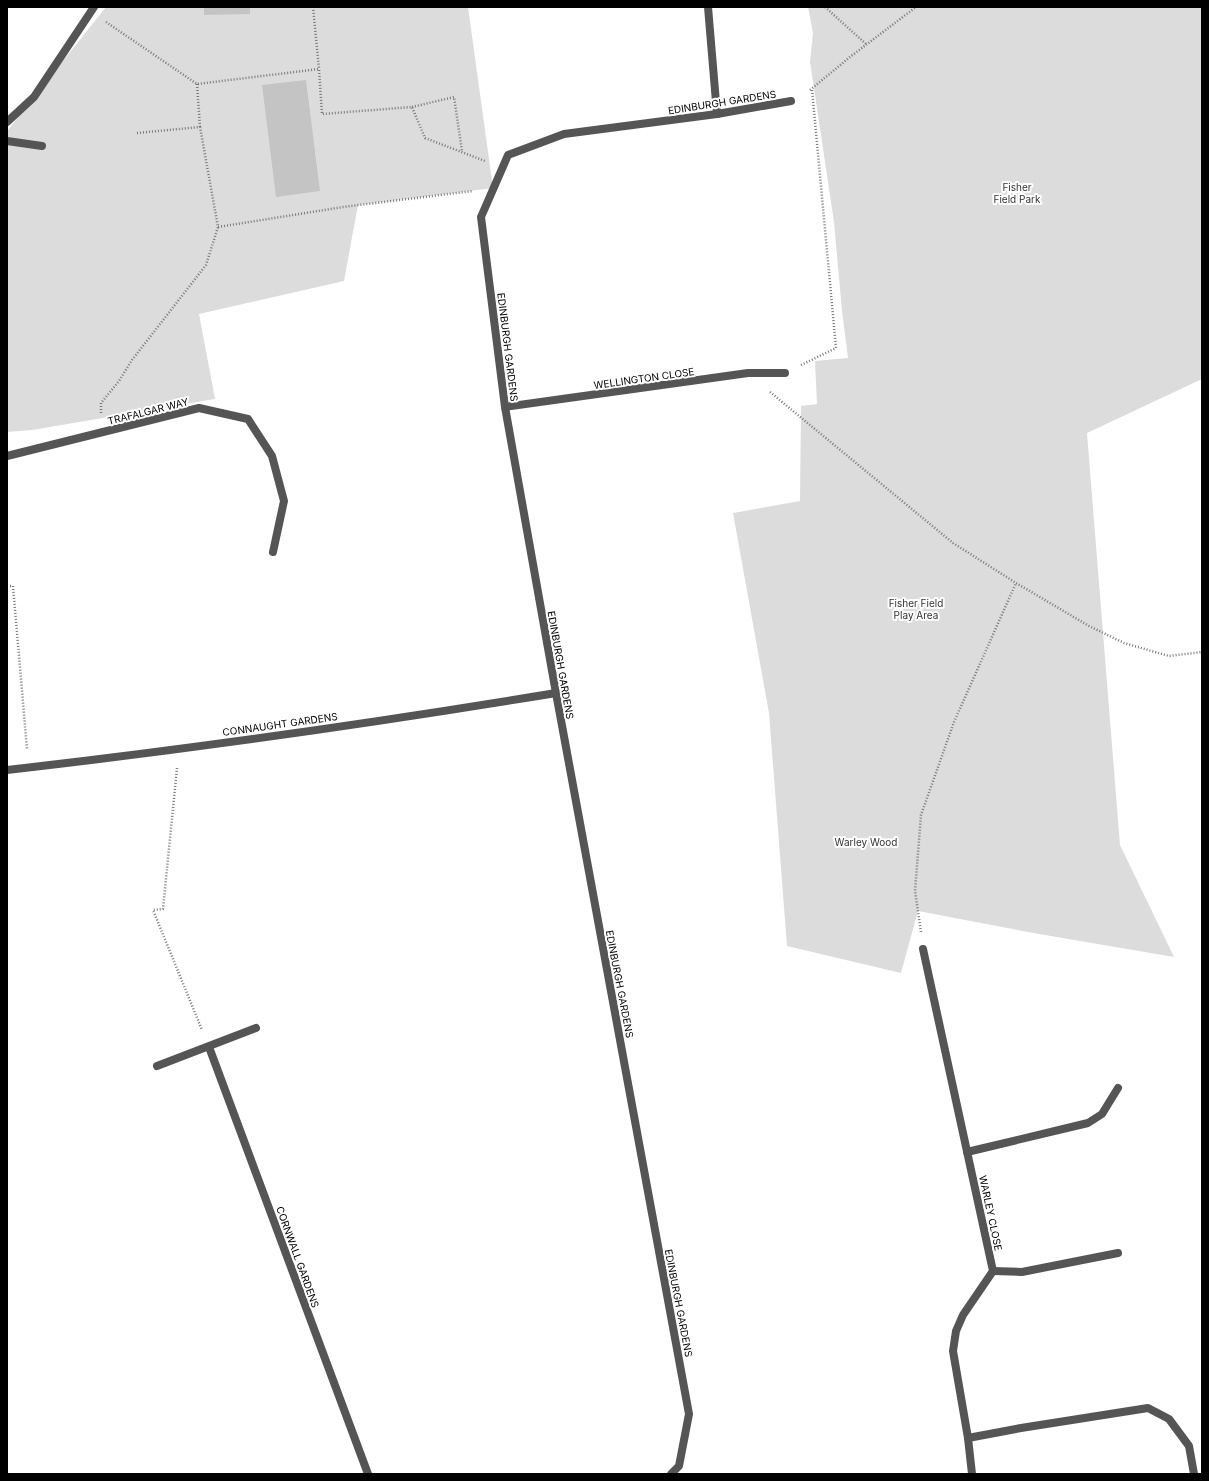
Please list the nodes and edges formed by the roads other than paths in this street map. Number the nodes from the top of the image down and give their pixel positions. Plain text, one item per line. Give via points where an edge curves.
1 (708, 7) edge
2 (93, 10) edge
3 (791, 101) road end
4 (717, 114) junction
5 (7, 122) edge
6 (7, 141) edge
7 (42, 146) dead end
8 (785, 373) road end
9 (505, 407) junction
10 (7, 456) edge
11 (272, 552) dead end
12 (556, 693) junction
13 (7, 770) edge
14 (923, 948) road end
15 (256, 1028) dead end
16 (209, 1048) junction
17 (158, 1066) dead end
18 (1118, 1088) dead end
19 (967, 1152) junction
20 (1118, 1253) dead end
21 (993, 1271) junction
22 (968, 1438) junction
23 (368, 1474) edge
24 (671, 1474) edge
25 (972, 1474) edge
26 (1194, 1474) edge

1 - 4 street
2 - 5 street via 34,97
3 - 4 street, EDINBURGH GARDENS
4 - 9 street, EDINBURGH GARDENS via 564,134 508,155 481,217
6 - 7 street
8 - 9 street, WELLINGTON CLOSE via 748,373
9 - 12 street, EDINBURGH GARDENS
10 - 11 street, TRAFALGAR WAY via 199,408 248,419 272,456 284,501
12 - 13 street, CONNAUGHT GARDENS via 436,713
12 - 24 street, EDINBURGH GARDENS via 689,1414 679,1466
14 - 19 street, WARLEY CLOSE
15 - 16 street
16 - 17 street
16 - 23 street, CORNWALL GARDENS
18 - 19 street via 1102,1114 1088,1123
19 - 21 street, WARLEY CLOSE
20 - 21 street via 1022,1272
21 - 22 street via 963,1315 956,1331 953,1351
22 - 25 street
22 - 26 street via 1148,1408 1169,1419 1189,1446

